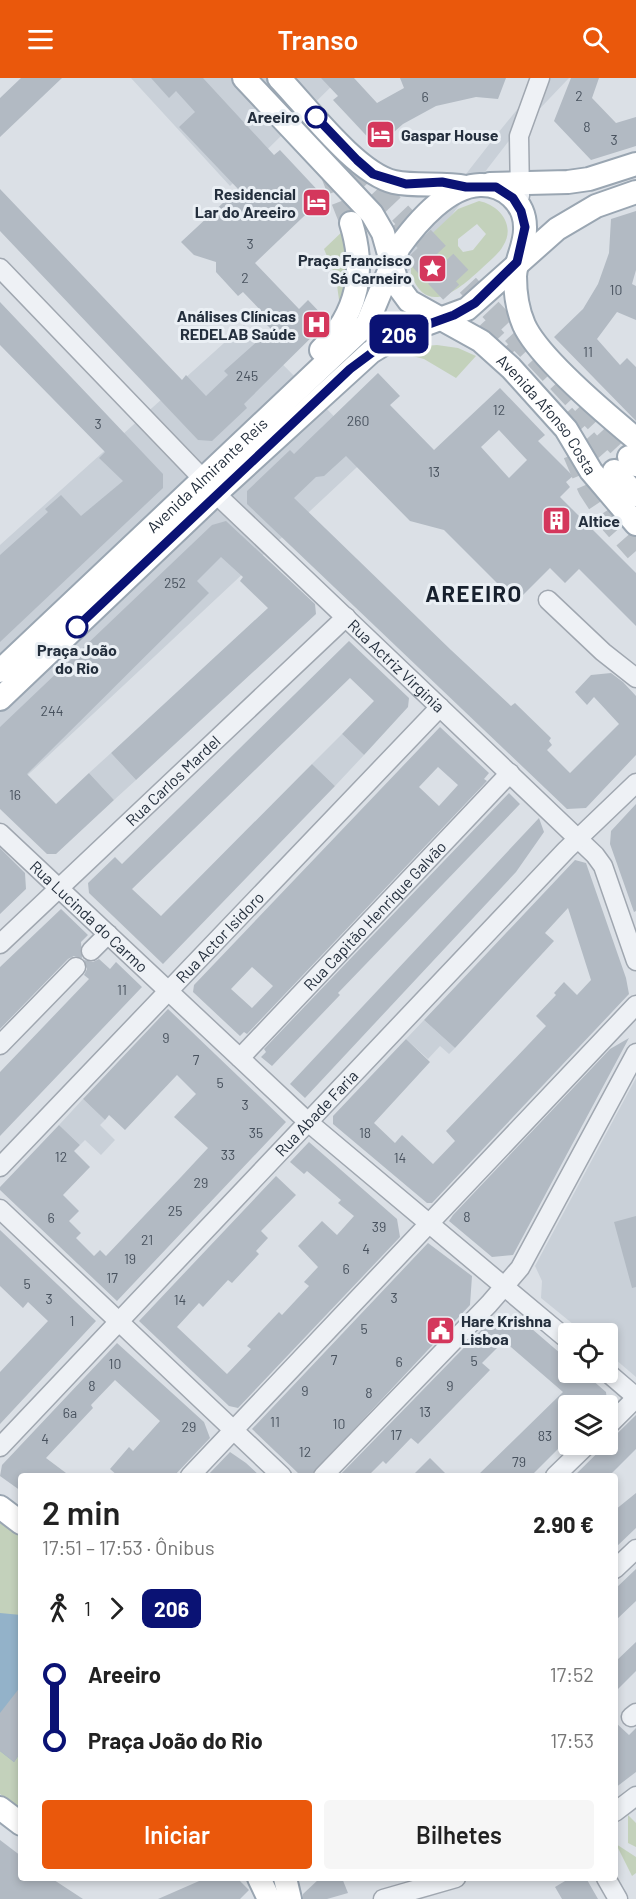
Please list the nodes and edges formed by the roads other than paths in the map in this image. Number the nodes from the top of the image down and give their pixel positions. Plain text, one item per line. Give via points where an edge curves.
1 (244, 78) edge
2 (279, 78) edge
3 (540, 78) edge
4 (636, 164) edge
5 (520, 184) junction
6 (476, 186) junction
7 (636, 192) edge
8 (521, 211) junction
9 (351, 223) tunnel mouth
10 (517, 262) junction
11 (392, 266) junction
12 (0, 268) edge
13 (442, 320) junction
14 (273, 413) junction
15 (629, 458) edge
16 (210, 487) junction
17 (636, 495) edge
18 (636, 524) edge
19 (548, 600) dead end
20 (346, 617) junction
21 (0, 671) edge
22 (636, 678) edge
23 (0, 699) edge
24 (440, 707) junction
25 (510, 773) junction
26 (636, 783) edge
27 (0, 833) edge
28 (578, 838) junction
29 (59, 889) junction
30 (108, 934) junction
31 (0, 944) edge
32 (91, 951) dead end
33 (636, 961) edge
34 (76, 966) dead end
35 (169, 991) junction
36 (636, 1005) edge
37 (0, 1045) edge
38 (636, 1053) edge
39 (240, 1058) junction
40 (308, 1122) junction
41 (0, 1167) edge
42 (0, 1209) edge
43 (429, 1223) junction
44 (504, 1286) junction
45 (119, 1321) junction
46 (558, 1332) edge
47 (618, 1381) edge
48 (636, 1397) edge
49 (618, 1416) edge
50 (234, 1430) junction
51 (0, 1447) edge
52 (577, 1455) edge
53 (193, 1473) edge
54 (279, 1473) edge
55 (326, 1473) edge
56 (558, 1473) edge
57 (0, 1507) edge
58 (18, 1521) edge
59 (636, 1549) edge
60 (618, 1566) edge
61 (636, 1796) edge
62 (0, 1808) edge
63 (618, 1810) edge
64 (18, 1822) edge
65 (265, 1881) edge
66 (446, 1881) edge
67 (608, 1881) edge
68 (284, 1890) edge
69 (383, 1899) edge
70 (618, 1899) edge

1 - 11 main road via 372,214 383,233
2 - 6 main road via 373,174 406,184 442,182
3 - 5 street via 519,136
4 - 5 main road via 589,179
5 - 6 main road
5 - 8 street
6 - 8 main road via 509,194
6 - 11 main road via 443,201 407,236
7 - 10 main road via 604,202 576,217
8 - 10 main road via 525,227
9 - 14 main road via 360,269 353,306 335,335 289,383
10 - 13 main road via 475,303
10 - 15 main road, Avenida Afonso Costa via 517,305 530,335 585,396
11 - 13 main road via 398,286 409,302
11 - 14 main road, Avenida Almirante Reis via 367,324
12 - 16 street, Rua Actriz Virginia
13 - 16 main road, Avenida Almirante Reis via 402,333 370,352
13 - 18 main road, Avenida Afonso Costa via 492,349 512,368 560,421 591,471
14 - 16 main road, Avenida Almirante Reis
15 - 17 main road, Avenida Afonso Costa
16 - 20 street, Rua Actriz Virginia
16 - 21 main road, Avenida Almirante Reis
16 - 23 main road, Avenida Almirante Reis
19 - 22 street
20 - 24 street, Rua Actriz Virginia
20 - 29 street, Rua Carlos Mardel
24 - 25 street, Rua Actriz Virginia
24 - 35 street, Rua Actor Isidoro
25 - 28 street, Rua Actriz Virginia
25 - 39 street, Rua Capitão Henrique Galvão
26 - 28 street, Rua Abade Faria
27 - 29 street, Rua Lucinda do Carmo
28 - 33 street, Rua Actriz Virginia via 603,866
28 - 40 street, Rua Abade Faria
29 - 30 street, Rua Lucinda do Carmo
29 - 31 street, Rua Carlos Mardel
30 - 32 street
30 - 35 street, Rua Lucinda do Carmo
34 - 37 street
35 - 39 street, Rua Lucinda do Carmo
35 - 41 street, Rua Actor Isidoro
36 - 43 street
38 - 44 street via 520,1268
39 - 40 street, Rua Lucinda do Carmo
40 - 43 street, Rua Lucinda do Carmo
40 - 45 street, Rua Abade Faria
42 - 45 street
43 - 44 street, Rua Lucinda do Carmo
43 - 50 street
44 - 46 street, Rua Lucinda do Carmo
44 - 55 street
45 - 50 street
45 - 51 street, Rua Abade Faria
47 - 48 street
48 - 49 street
50 - 53 street
50 - 54 street
52 - 56 street
57 - 58 main road
59 - 60 street
61 - 63 street
62 - 64 main road
65 - 68 main road
66 - 69 street
67 - 70 street

